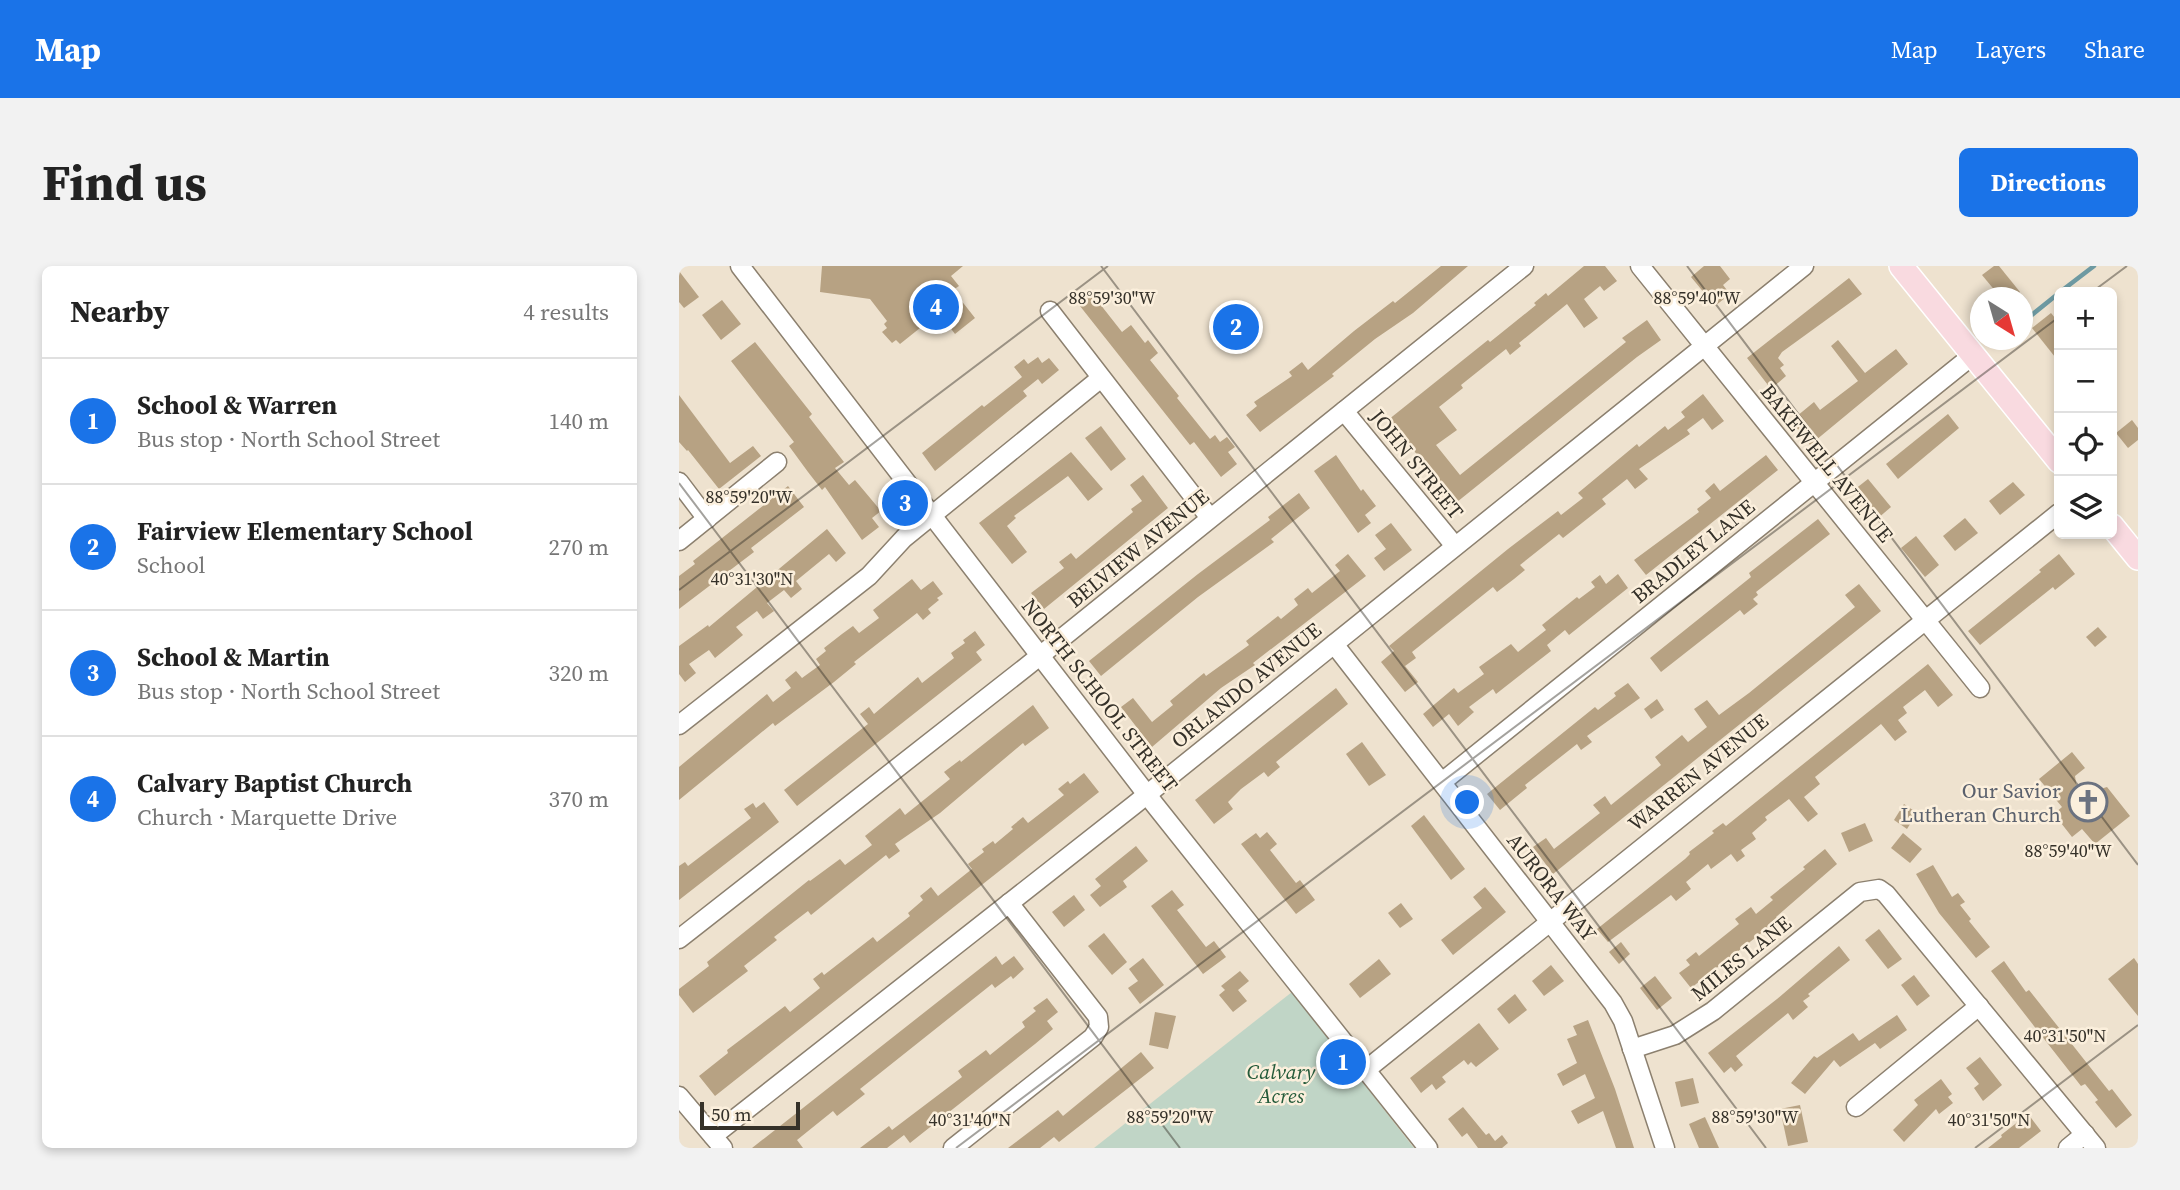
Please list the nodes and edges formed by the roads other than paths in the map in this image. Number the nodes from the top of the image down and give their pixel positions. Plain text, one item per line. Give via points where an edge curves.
1 (740, 266) edge
2 (1524, 266) edge
3 (1640, 266) edge
4 (1804, 266) edge
5 (1901, 266) edge
6 (1050, 310) dead end
7 (1705, 346) junction
8 (1973, 355) junction
9 (1101, 378) junction
10 (1344, 411) junction
11 (2054, 455) edge
12 (777, 462) dead end
13 (679, 482) edge
14 (1814, 483) junction
15 (932, 516) junction
16 (2054, 517) edge
17 (1210, 518) junction
18 (707, 519) junction
19 (2117, 532) edge
20 (679, 541) edge
21 (1455, 546) junction
22 (2138, 558) edge
23 (1925, 619) junction
24 (1334, 644) junction
25 (1040, 655) junction
26 (1980, 688) dead end
27 (679, 725) edge
28 (1441, 782) junction
29 (1147, 794) junction
30 (1009, 902) junction
31 (1550, 921) junction
32 (679, 939) edge
33 (1979, 1006) junction
34 (1632, 1049) junction
35 (1367, 1069) junction
36 (679, 1096) edge
37 (1856, 1107) dead end
38 (2090, 1141) edge
39 (718, 1142) edge
40 (953, 1148) edge
41 (1428, 1148) edge
42 (1665, 1148) edge
43 (2068, 1148) edge

1 - 15 street, NORTH SCHOOL STREET
2 - 10 street, BELVIEW AVENUE
3 - 7 street, BAKEWELL AVENUE
4 - 7 street, ORLANDO AVENUE
5 - 8 main road
6 - 9 street
7 - 14 street, BAKEWELL AVENUE
7 - 21 street, ORLANDO AVENUE
8 - 11 main road
8 - 14 street, BRADLEY LANE
9 - 15 street
9 - 17 street
10 - 17 street, BELVIEW AVENUE
10 - 21 street, JOHN STREET
12 - 18 street
13 - 18 street
14 - 23 street, BAKEWELL AVENUE
14 - 28 street, BRADLEY LANE
15 - 25 street, NORTH SCHOOL STREET
15 - 27 street via 869,576
16 - 23 street, WARREN AVENUE
17 - 25 street, BELVIEW AVENUE
18 - 20 street
19 - 22 main road
21 - 24 street, ORLANDO AVENUE
23 - 26 street, BAKEWELL AVENUE
23 - 31 street, WARREN AVENUE
24 - 28 street, AURORA WAY
24 - 29 street, ORLANDO AVENUE
25 - 29 street, NORTH SCHOOL STREET
25 - 32 street, BELVIEW AVENUE
28 - 31 street, AURORA WAY
29 - 30 street, ORLANDO AVENUE
29 - 35 street, NORTH SCHOOL STREET
30 - 39 street, ORLANDO AVENUE
30 - 40 street via 1098,1017 1099,1027 1093,1037
31 - 34 street, AURORA WAY via 1613,1003
31 - 35 street, WARREN AVENUE
33 - 34 street, MILES LANE via 1886,894 1871,889 1860,892 1713,1011 1664,1040
33 - 37 street
33 - 38 street
34 - 42 street, AURORA WAY
35 - 41 street, NORTH SCHOOL STREET
36 - 39 street
38 - 43 street

